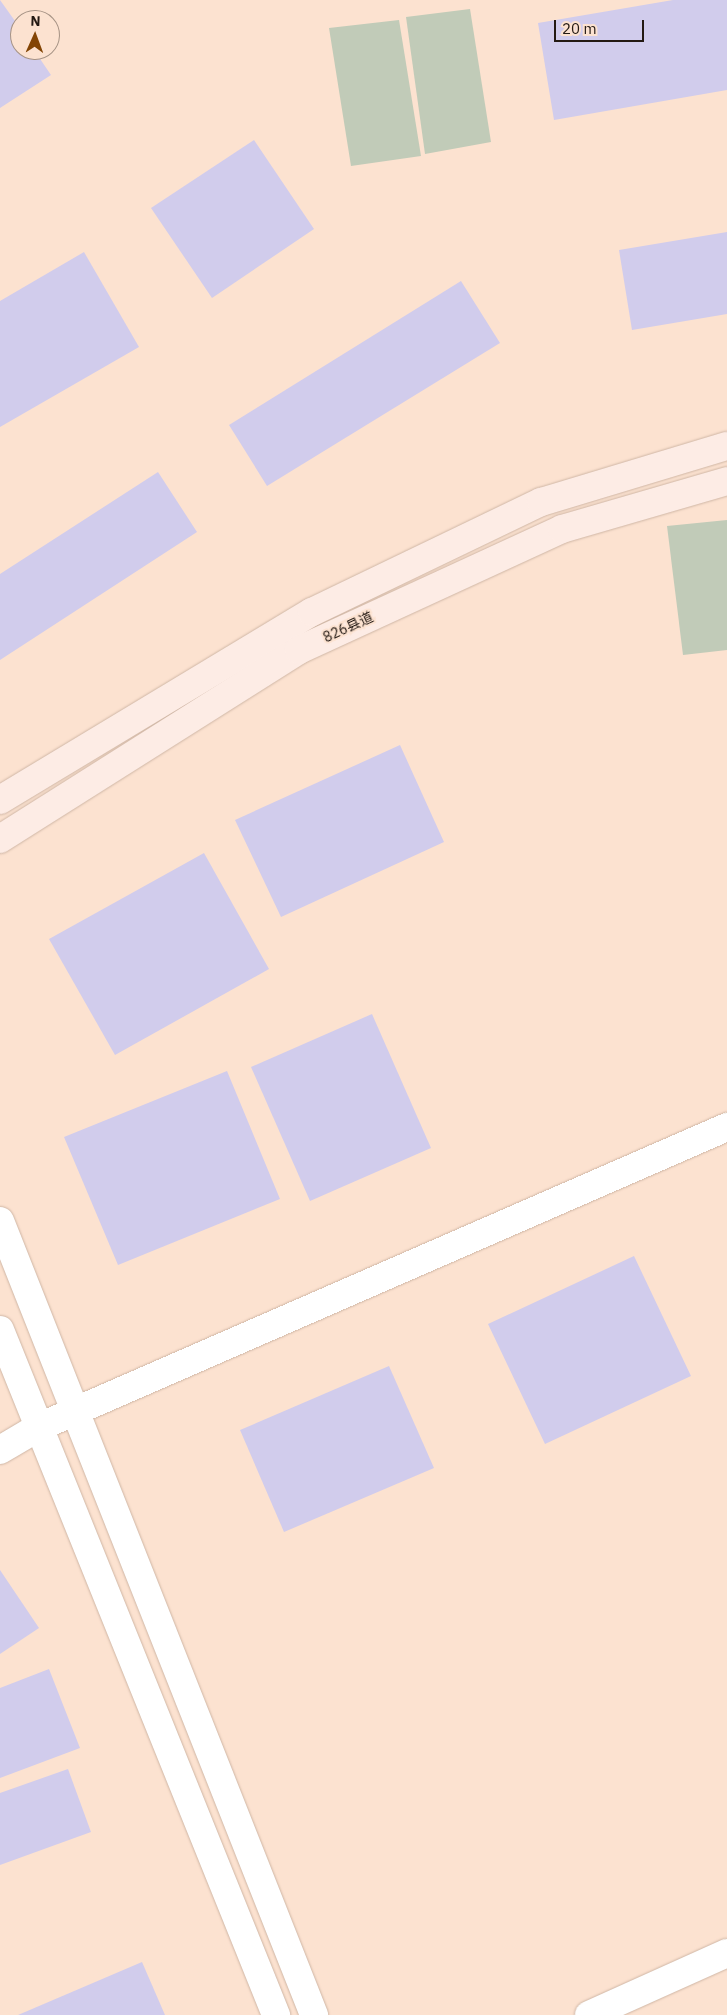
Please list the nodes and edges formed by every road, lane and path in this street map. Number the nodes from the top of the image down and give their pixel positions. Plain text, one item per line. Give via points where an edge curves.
1 (727, 446) edge
2 (727, 481) edge
3 (0, 800) edge
4 (0, 839) edge
5 (727, 1127) edge
6 (0, 1221) edge
7 (0, 1330) edge
8 (75, 1410) junction
9 (38, 1427) junction
10 (0, 1450) edge
11 (727, 1953) edge
12 (276, 2015) edge
13 (314, 2015) edge
14 (589, 2015) edge

1 - 3 main road, 826县道 via 541,502 312,612
2 - 4 main road, 826县道 via 562,529 299,650
5 - 8 street
6 - 8 street
7 - 9 street
8 - 9 street
8 - 13 street
9 - 10 street
9 - 12 street
11 - 14 street

